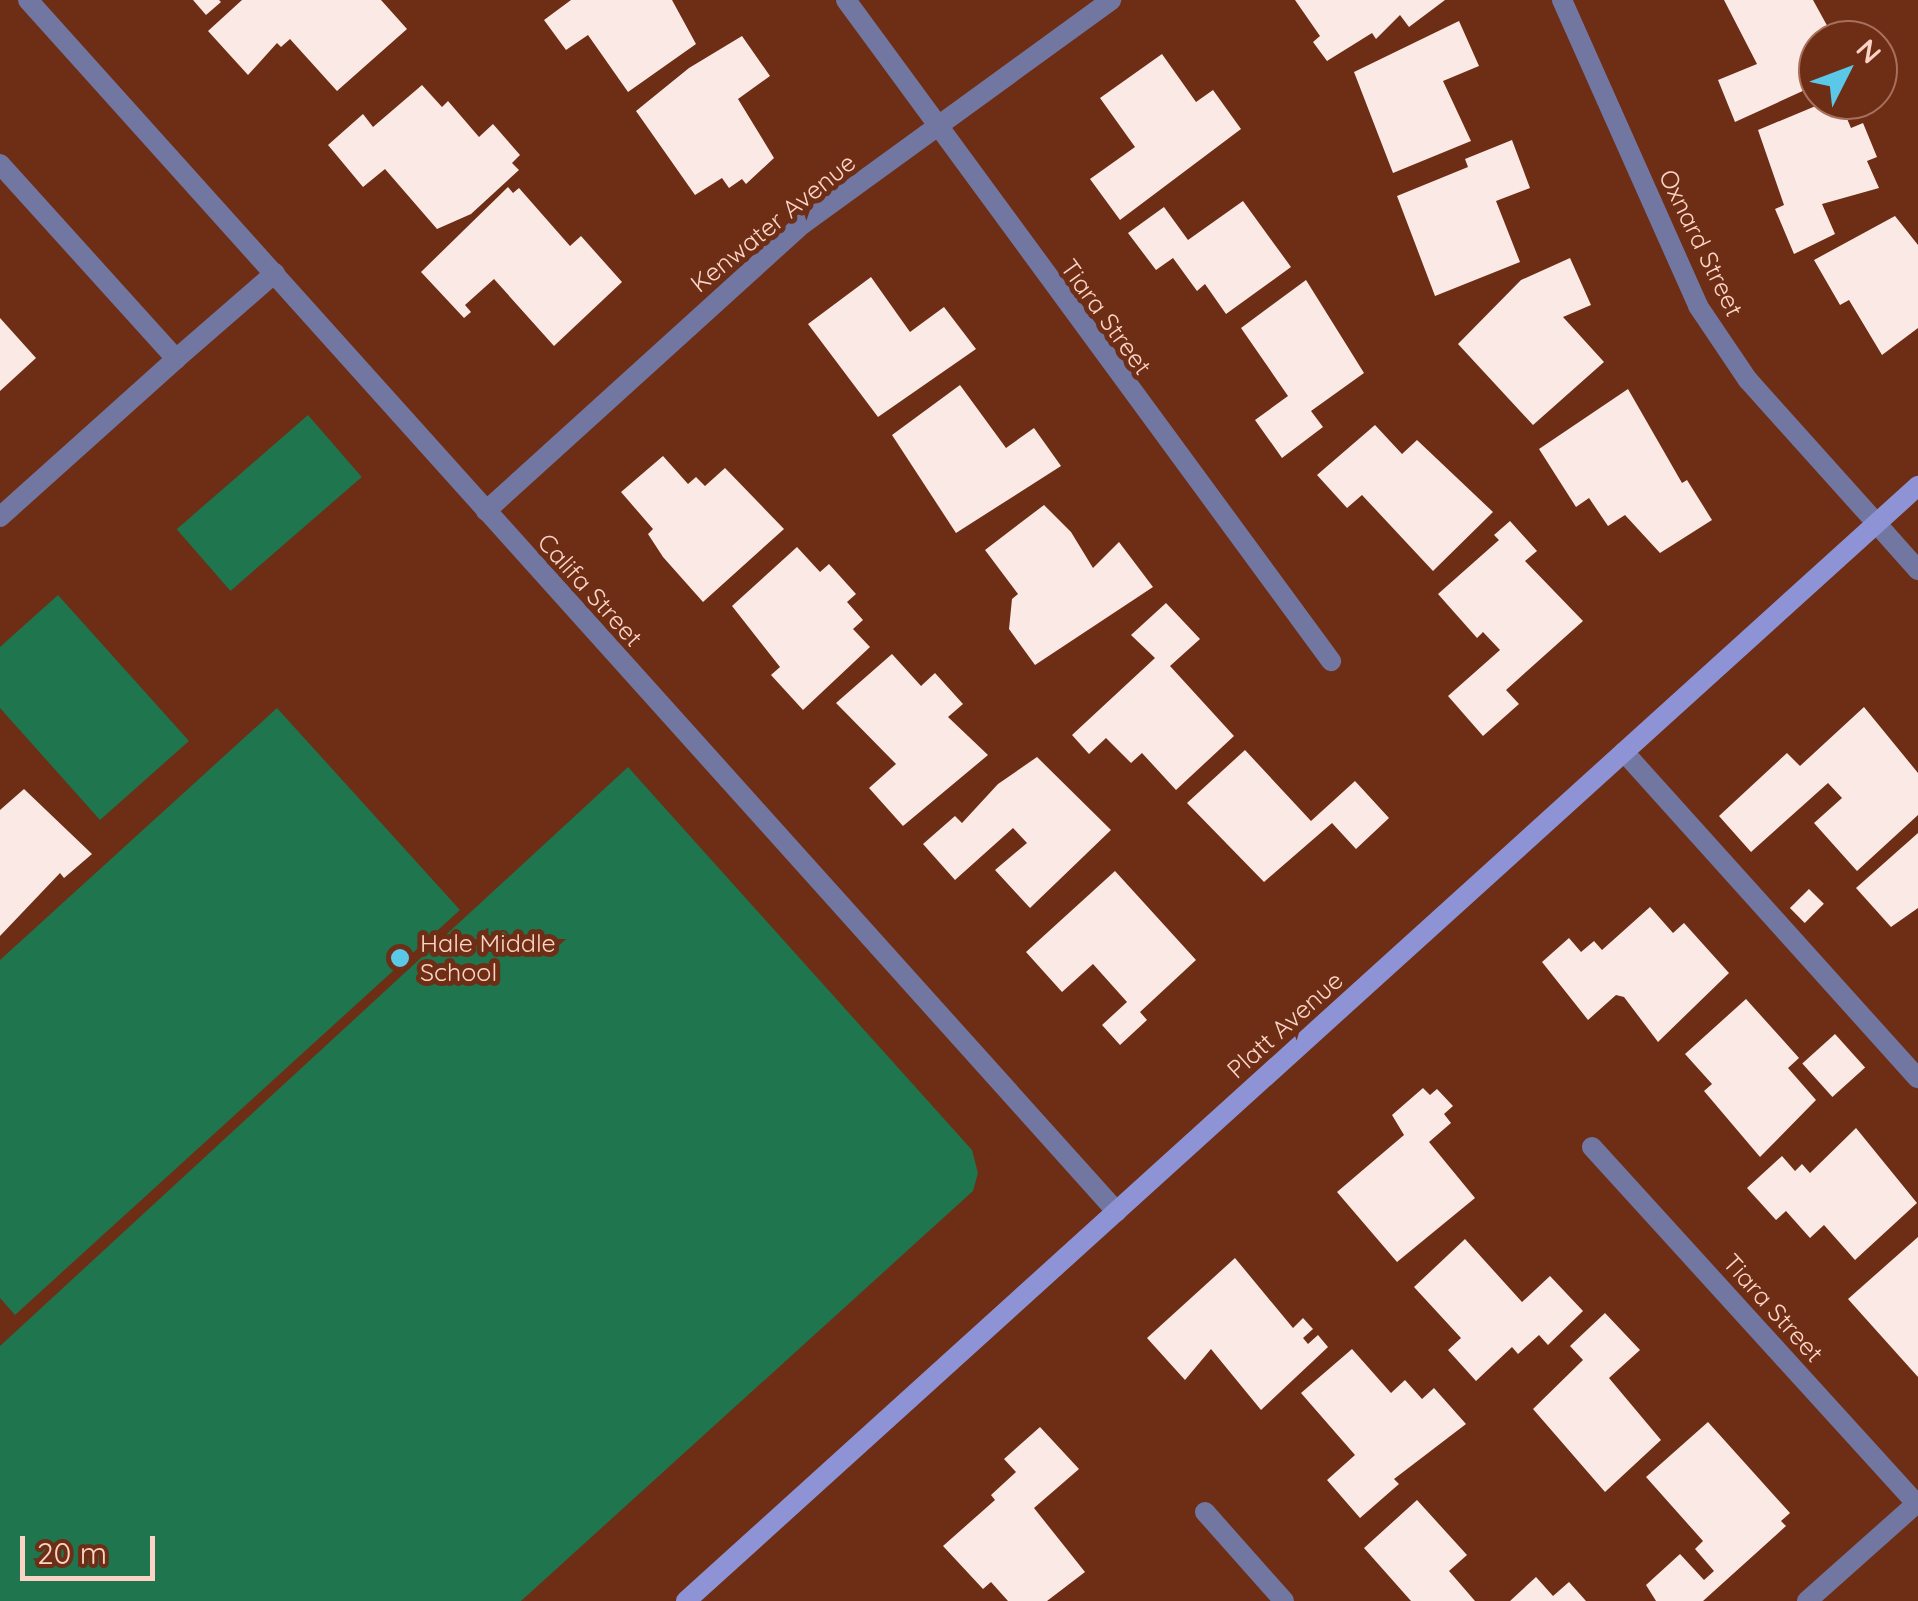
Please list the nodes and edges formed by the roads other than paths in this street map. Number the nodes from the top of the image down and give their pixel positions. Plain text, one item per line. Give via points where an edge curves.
1 (28, 0) edge
2 (846, 0) edge
3 (1111, 0) edge
4 (1562, 0) edge
5 (936, 126) junction
6 (0, 164) edge
7 (274, 273) junction
8 (176, 359) junction
9 (1918, 486) edge
10 (486, 511) junction
11 (0, 517) edge
12 (1877, 524) junction
13 (1918, 570) edge
14 (1331, 660) dead end
15 (1624, 752) junction
16 (1918, 1078) edge
17 (1592, 1147) dead end
18 (1117, 1212) junction
19 (1917, 1502) edge
20 (1205, 1512) dead end
21 (686, 1601) edge
22 (1284, 1601) edge
23 (1807, 1601) edge

1 - 7 street, Califa Street
2 - 5 street, Tiara Street
3 - 5 street, Kenwater Avenue
4 - 12 street, Oxnard Street via 1698,306 1748,380
5 - 10 street, Kenwater Avenue via 775,248
5 - 14 street, Tiara Street
6 - 8 street
7 - 8 street
7 - 10 street, Califa Street
8 - 11 street
9 - 12 main road, Platt Avenue
10 - 18 street, Califa Street
12 - 13 street, Oxnard Street
12 - 15 main road, Platt Avenue
15 - 16 street
15 - 18 main road, Platt Avenue
17 - 19 street, Tiara Street
18 - 21 main road, Platt Avenue
19 - 23 street
20 - 22 street

